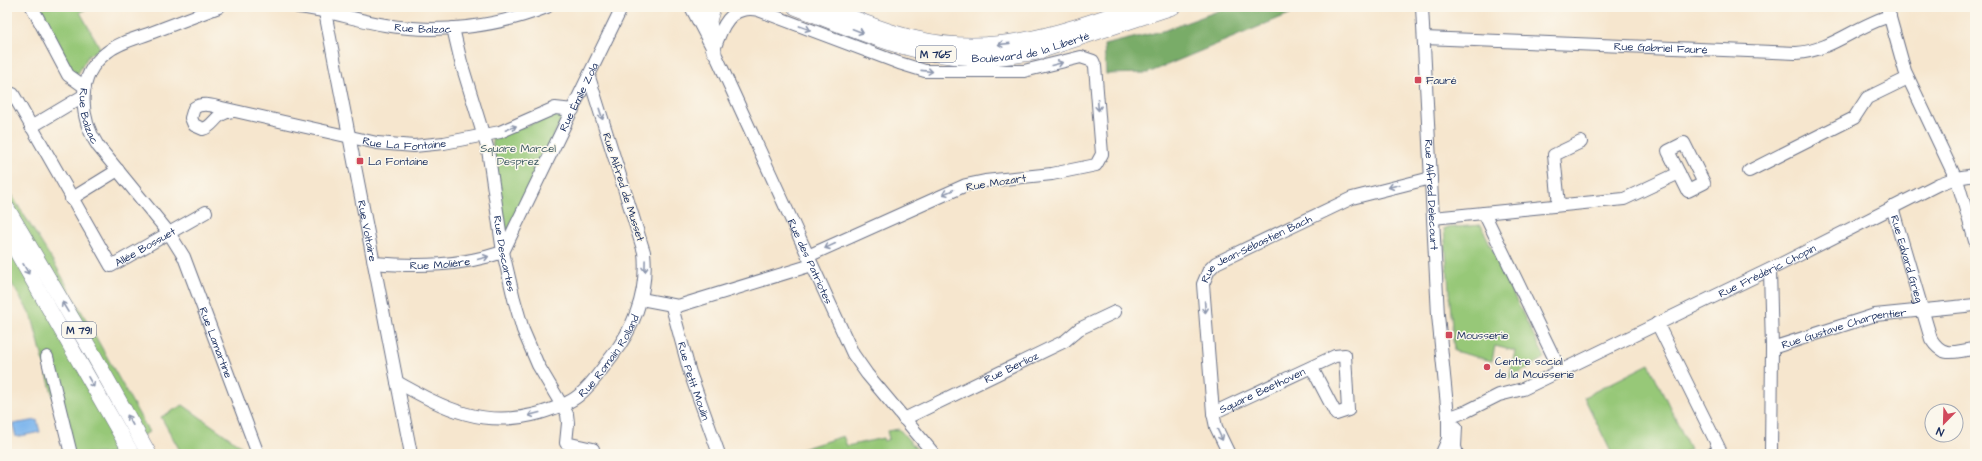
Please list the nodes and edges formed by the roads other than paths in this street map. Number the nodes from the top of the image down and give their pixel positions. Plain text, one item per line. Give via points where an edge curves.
1 (32, 7) edge
2 (219, 7) edge
3 (298, 7) edge
4 (547, 7) edge
5 (622, 7) edge
6 (691, 7) edge
7 (700, 7) edge
8 (713, 7) edge
9 (796, 7) edge
10 (826, 7) edge
11 (1174, 7) edge
12 (1422, 7) edge
13 (324, 9) edge
14 (766, 10) edge
15 (1888, 11) edge
16 (1125, 13) edge
17 (453, 28) junction
18 (1424, 38) junction
19 (714, 51) junction
20 (1095, 66) joint
21 (589, 77) junction
22 (1908, 78) junction
23 (84, 92) junction
24 (13, 94) dead end
25 (572, 110) junction
26 (233, 111) dead end
27 (32, 127) junction
28 (484, 136) junction
29 (349, 137) junction
30 (1581, 142) dead end
31 (118, 170) junction
32 (1749, 171) dead end
33 (1680, 174) dead end
34 (1975, 175) edge
35 (1432, 178) junction
36 (1956, 178) junction
37 (72, 199) junction
38 (1559, 205) junction
39 (1892, 207) junction
40 (7, 208) edge
41 (206, 212) dead end
42 (1484, 213) junction
43 (1433, 218) junction
44 (170, 233) junction
45 (7, 235) edge
46 (1975, 241) edge
47 (504, 252) junction
48 (810, 260) junction
49 (374, 264) junction
50 (1770, 270) junction
51 (641, 299) junction
52 (1975, 304) edge
53 (672, 307) junction
54 (1922, 311) junction
55 (1115, 312) dead end
56 (1657, 323) junction
57 (1772, 348) junction
58 (1975, 349) edge
59 (47, 357) dead end
60 (1312, 368) junction
61 (1560, 370) junction
62 (397, 382) junction
63 (562, 405) junction
64 (1213, 413) junction
65 (1452, 417) junction
66 (904, 419) junction
67 (593, 449) dead end
68 (72, 454) edge
69 (132, 454) edge
70 (149, 454) edge
71 (258, 454) edge
72 (411, 454) edge
73 (719, 454) edge
74 (934, 454) edge
75 (1229, 454) edge
76 (1441, 454) edge
77 (1456, 454) edge
78 (1712, 454) edge
79 (1771, 454) edge

1 - 23 street via 68,75
2 - 23 street, Rue Balzac via 113,48 94,65
3 - 13 street, Rue Balzac
4 - 17 street, Rue Balzac via 508,20
5 - 21 street, Rue Émile Zola
6 - 19 street, Rue des Patriotes
7 - 19 street, Rue des Patriotes
8 - 19 main road via 709,21
9 -> 16 main road, Boulevard de la Liberté / M 765 via 900,46 940,55 972,58 996,58 1037,52
16 -> 10 main road, Boulevard de la Liberté / M 765 via 1037,39 1002,45 974,46 936,43 902,35
11 - 16 main road, Boulevard de la Liberté / M 765
12 - 18 street, Rue Alfred Delecourt
13 - 17 street, Rue Balzac via 386,25
13 - 29 street, Rue Voltaire
14 - 19 street, Boulevard de la Liberté via 748,9 733,14 725,21
14 -> 20 street, Boulevard de la Liberté via 925,71 1024,71 1081,58 1092,61
15 - 18 street, Rue Gabriel Fauré via 1879,19 1823,48 1796,53
15 - 22 street, Rue Gabriel Fauré
17 - 28 street, Rue Descartes
18 - 35 street, Rue Alfred Delecourt
19 - 48 street, Rue des Patriotes
20 -> 48 street, Rue Mozart via 1102,154 1096,165 1052,174 966,185
21 - 25 street, Rue Émile Zola
21 -> 51 street, Rue Alfred de Musset via 644,252 645,273
22 - 32 street via 1867,98 1854,118
22 - 36 street, Rue Gabriel Fauré
23 - 27 street
23 - 31 street, Rue Balzac via 84,112 90,133
24 - 27 street, Allée Bossuet
28 -> 25 street, Rue La Fontaine via 514,127 555,108
25 - 47 street, Rue Émile Zola
26 - 29 street, Rue La Fontaine
27 - 37 street, Allée Bossuet
28 - 29 street, Rue La Fontaine via 414,146 377,143
28 - 47 street, Rue Descartes
29 - 49 street, Rue Voltaire
30 - 38 street via 1554,155
31 - 37 street
31 - 44 street, Rue Balzac
33 - 38 street via 1624,199
34 - 36 street, Rue Frédéric Chopin
35 - 43 street, Rue Alfred Delecourt
35 -> 64 street, Rue Jean-Sébastien Bach via 1352,198 1211,266 1203,284
36 - 39 street, Rue Frédéric Chopin
36 - 46 street, Rue Gabriel Fauré
37 - 44 street, Allée Bossuet via 111,266
38 - 42 street
39 - 50 street, Rue Frédéric Chopin
39 - 54 street, Rue Edvard Grieg
70 -> 40 main road, M 791
41 - 44 street, Allée Bossuet
42 - 43 street
42 - 61 street
43 - 65 street, Rue Alfred Delecourt via 1438,315
44 - 71 street, Rue Lamartine via 188,267
45 -> 69 main road, M 791
49 -> 47 street, Rue Molière via 442,265 468,262
47 - 63 street, Rue Descartes via 523,330 541,371
48 - 53 street, Rue Romain Rolland
48 - 66 street, Rue des Patriotes via 858,361
49 - 62 street, Rue Voltaire
50 - 56 street, Rue Frédéric Chopin
50 - 57 street
51 - 53 street, Rue Romain Rolland
51 - 63 street, Rue Romain Rolland via 632,326 619,347 584,391
52 - 54 street, Rue Gustave Charpentier
53 - 73 street, Rue Petit Moulin via 690,372
54 - 57 street, Rue Gustave Charpentier via 1864,318
54 - 58 street, Rue Edvard Grieg via 1930,336 1939,349 1949,353
55 - 66 street, Rue Berlioz via 1079,329 1065,341
56 - 61 street, Rue Frédéric Chopin
56 - 78 street via 1720,450
57 - 79 street, Rue Gustave Charpentier
59 - 68 street
60 - 60 street, Square Beethoven via 1335,356 1345,355 1348,410 1336,414
60 - 64 street, Square Beethoven
61 - 65 street, Rue Frédéric Chopin via 1523,389 1499,396
63 -> 62 street, Rue Romain Rolland via 519,418 475,416 441,407
62 - 72 street, Rue Voltaire
63 - 67 street, Rue Descartes via 568,419 566,443
64 -> 75 street, Rue Jean-Sébastien Bach via 1216,427
65 - 76 street, Rue Alfred Delecourt via 1448,439
65 - 77 street, Rue Alfred Delecourt
66 - 74 street, Rue des Patriotes
76 - 77 street via 1450,451

